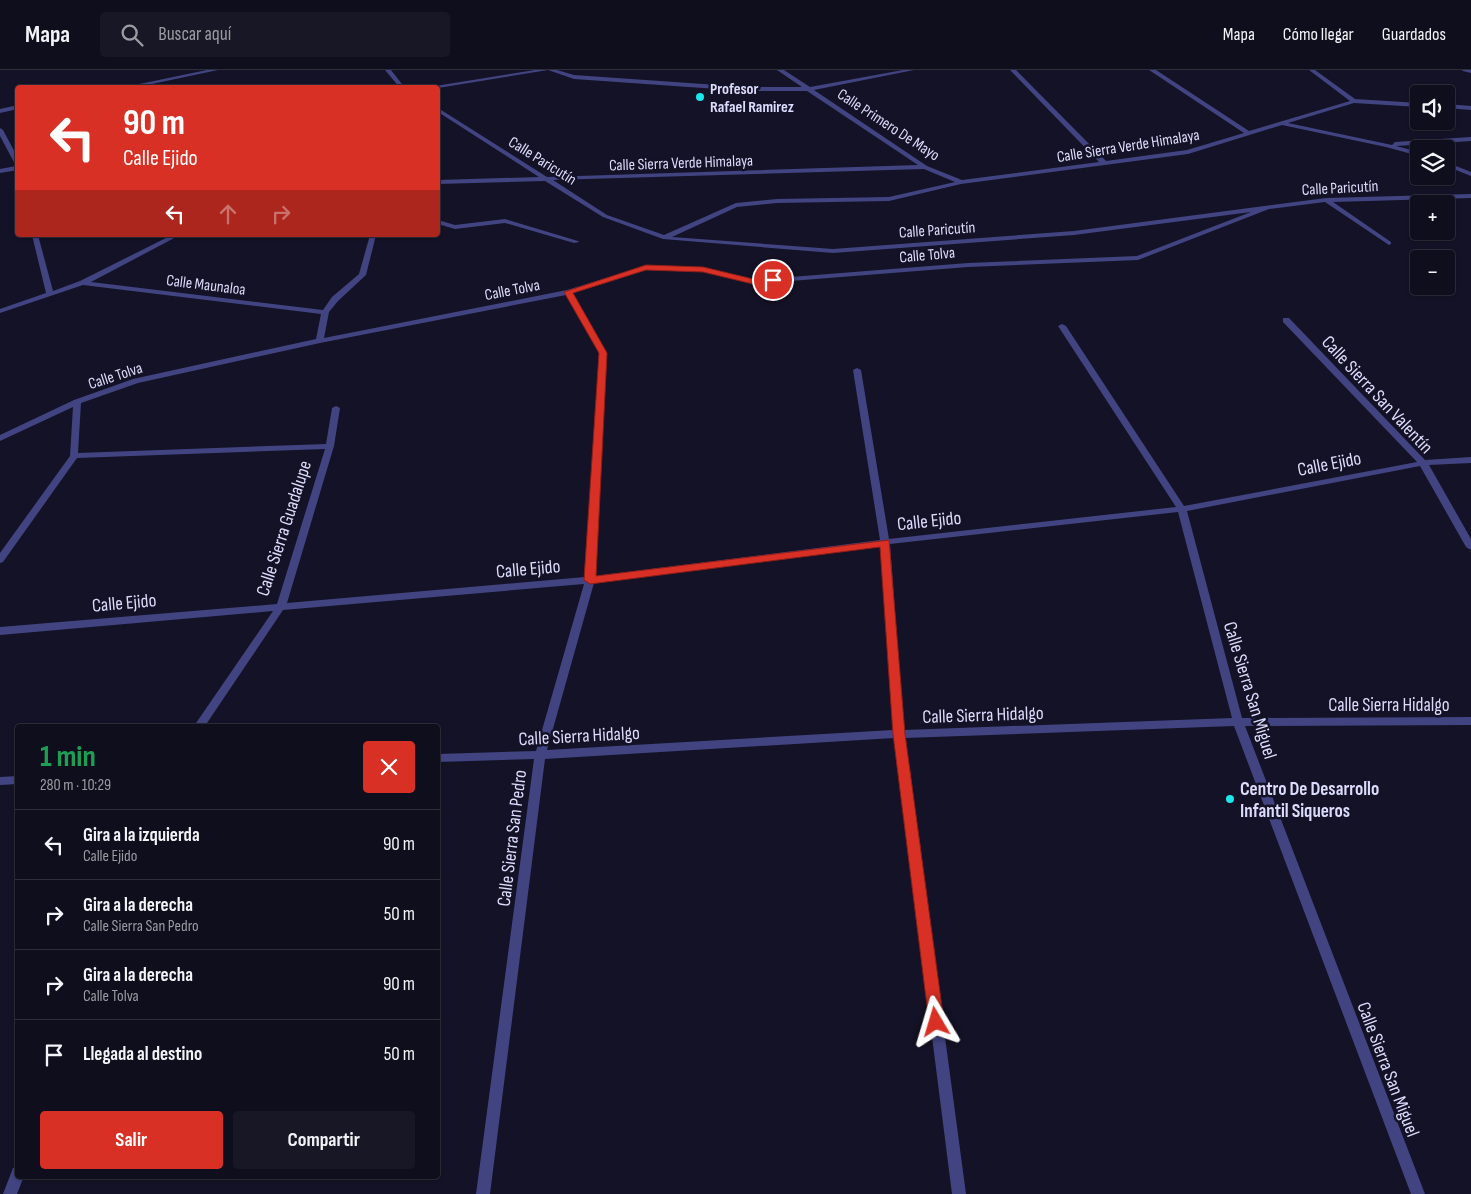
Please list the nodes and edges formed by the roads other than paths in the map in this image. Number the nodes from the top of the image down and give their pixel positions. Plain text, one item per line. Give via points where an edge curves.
1 (215, 70) edge
2 (388, 70) edge
3 (546, 70) edge
4 (551, 70) edge
5 (780, 70) edge
6 (911, 70) edge
7 (1012, 70) edge
8 (1152, 70) edge
9 (1312, 70) edge
10 (1466, 70) edge
11 (1471, 71) edge
12 (138, 85) edge
13 (400, 85) edge
14 (440, 86) edge
15 (811, 89) junction
16 (1354, 101) junction
17 (1410, 104) edge
18 (1455, 107) edge
19 (15, 108) edge
20 (1471, 108) edge
21 (0, 111) edge
22 (440, 111) edge
23 (1283, 124) junction
24 (0, 130) edge
25 (1249, 134) junction
26 (1471, 139) edge
27 (1386, 145) junction
28 (1410, 152) edge
29 (15, 160) edge
30 (1105, 164) junction
31 (15, 167) edge
32 (925, 167) junction
33 (1455, 168) edge
34 (0, 171) edge
35 (1471, 174) edge
36 (550, 180) junction
37 (440, 182) edge
38 (961, 182) junction
39 (1471, 196) edge
40 (1326, 200) junction
41 (1272, 206) junction
42 (440, 223) edge
43 (36, 237) edge
44 (173, 237) edge
45 (372, 237) edge
46 (666, 238) junction
47 (576, 242) dead end
48 (1389, 243) dead end
49 (83, 283) junction
50 (568, 292) junction
51 (50, 295) junction
52 (0, 311) edge
53 (325, 312) junction
54 (1286, 320) dead end
55 (1062, 326) dead end
56 (320, 341) junction
57 (857, 370) dead end
58 (77, 402) junction
59 (336, 408) dead end
60 (0, 438) edge
61 (330, 446) junction
62 (74, 456) junction
63 (1471, 460) edge
64 (1422, 463) junction
65 (1182, 509) junction
66 (885, 542) junction
67 (1471, 546) edge
68 (0, 560) edge
69 (590, 580) junction
70 (281, 606) junction
71 (0, 631) edge
72 (1471, 721) edge
73 (1238, 722) junction
74 (200, 724) edge
75 (899, 734) junction
76 (540, 755) junction
77 (440, 758) edge
78 (15, 780) edge
79 (0, 781) edge
80 (16, 1179) edge
81 (10, 1194) edge
82 (483, 1194) edge
83 (959, 1194) edge
84 (1418, 1194) edge

1 - 12 street
2 - 13 street
3 - 14 street
4 - 15 street via 574,77 641,83
5 - 15 street, Calle Primero De Mayo
6 - 15 street
7 - 30 street
8 - 25 street
9 - 16 street
10 - 11 street
15 - 32 street, Calle Primero De Mayo
16 - 17 street
16 - 23 street, Calle Sierra Verde Himalaya
18 - 20 street
19 - 21 street
22 - 36 street, Calle Paricutín
23 - 25 street, Calle Sierra Verde Himalaya
23 - 27 street
24 - 29 street
25 - 30 street, Calle Sierra Verde Himalaya via 1188,152
26 - 27 street
27 - 28 street
30 - 38 street, Calle Sierra Verde Himalaya
31 - 34 street
32 - 36 street, Calle Sierra Verde Himalaya
32 - 38 street, Calle Primero De Mayo
33 - 35 street
36 - 37 street, Calle Sierra Verde Himalaya
36 - 46 street, Calle Paricutín via 606,216
38 - 46 street, Calle Sierra Verde Himalaya via 889,199 736,205
39 - 40 street, Calle Paricutín
40 - 41 street, Calle Paricutín
40 - 48 street
41 - 46 street, Calle Paricutín via 1074,233 833,251
41 - 50 street, Calle Tolva via 1138,258 968,265 753,282 703,269 646,268
42 - 47 street via 455,227 505,221
43 - 51 street
44 - 49 street
45 - 53 street via 362,275
49 - 51 street
49 - 53 street, Calle Maunaloa
50 - 56 street, Calle Tolva
50 - 69 street, Calle Sierra San Pedro via 603,353
51 - 52 street
53 - 56 street
54 - 64 street, Calle Sierra San Valentín
55 - 65 street, Calle Sierra San Miguel
56 - 58 street, Calle Tolva via 136,380
57 - 66 street
58 - 60 street, Calle Tolva
58 - 62 street
59 - 61 street, Calle Sierra Guadalupe
61 - 62 street
61 - 70 street, Calle Sierra Guadalupe
62 - 68 street
63 - 64 street, Calle Ejido
64 - 65 street, Calle Ejido
64 - 67 street, Calle Sierra San Valentín
65 - 66 street, Calle Ejido
65 - 73 street, Calle Sierra San Miguel
66 - 69 street, Calle Ejido
66 - 75 street
69 - 70 street, Calle Ejido
69 - 76 street, Calle Sierra San Pedro
70 - 71 street, Calle Ejido
70 - 74 street, Calle Sierra Guadalupe
72 - 73 street, Calle Sierra Hidalgo
73 - 75 street, Calle Sierra Hidalgo
73 - 84 street, Calle Sierra San Miguel
75 - 76 street, Calle Sierra Hidalgo
75 - 83 street
76 - 77 street, Calle Sierra Hidalgo
76 - 82 street, Calle Sierra San Pedro
78 - 79 street
80 - 81 street

